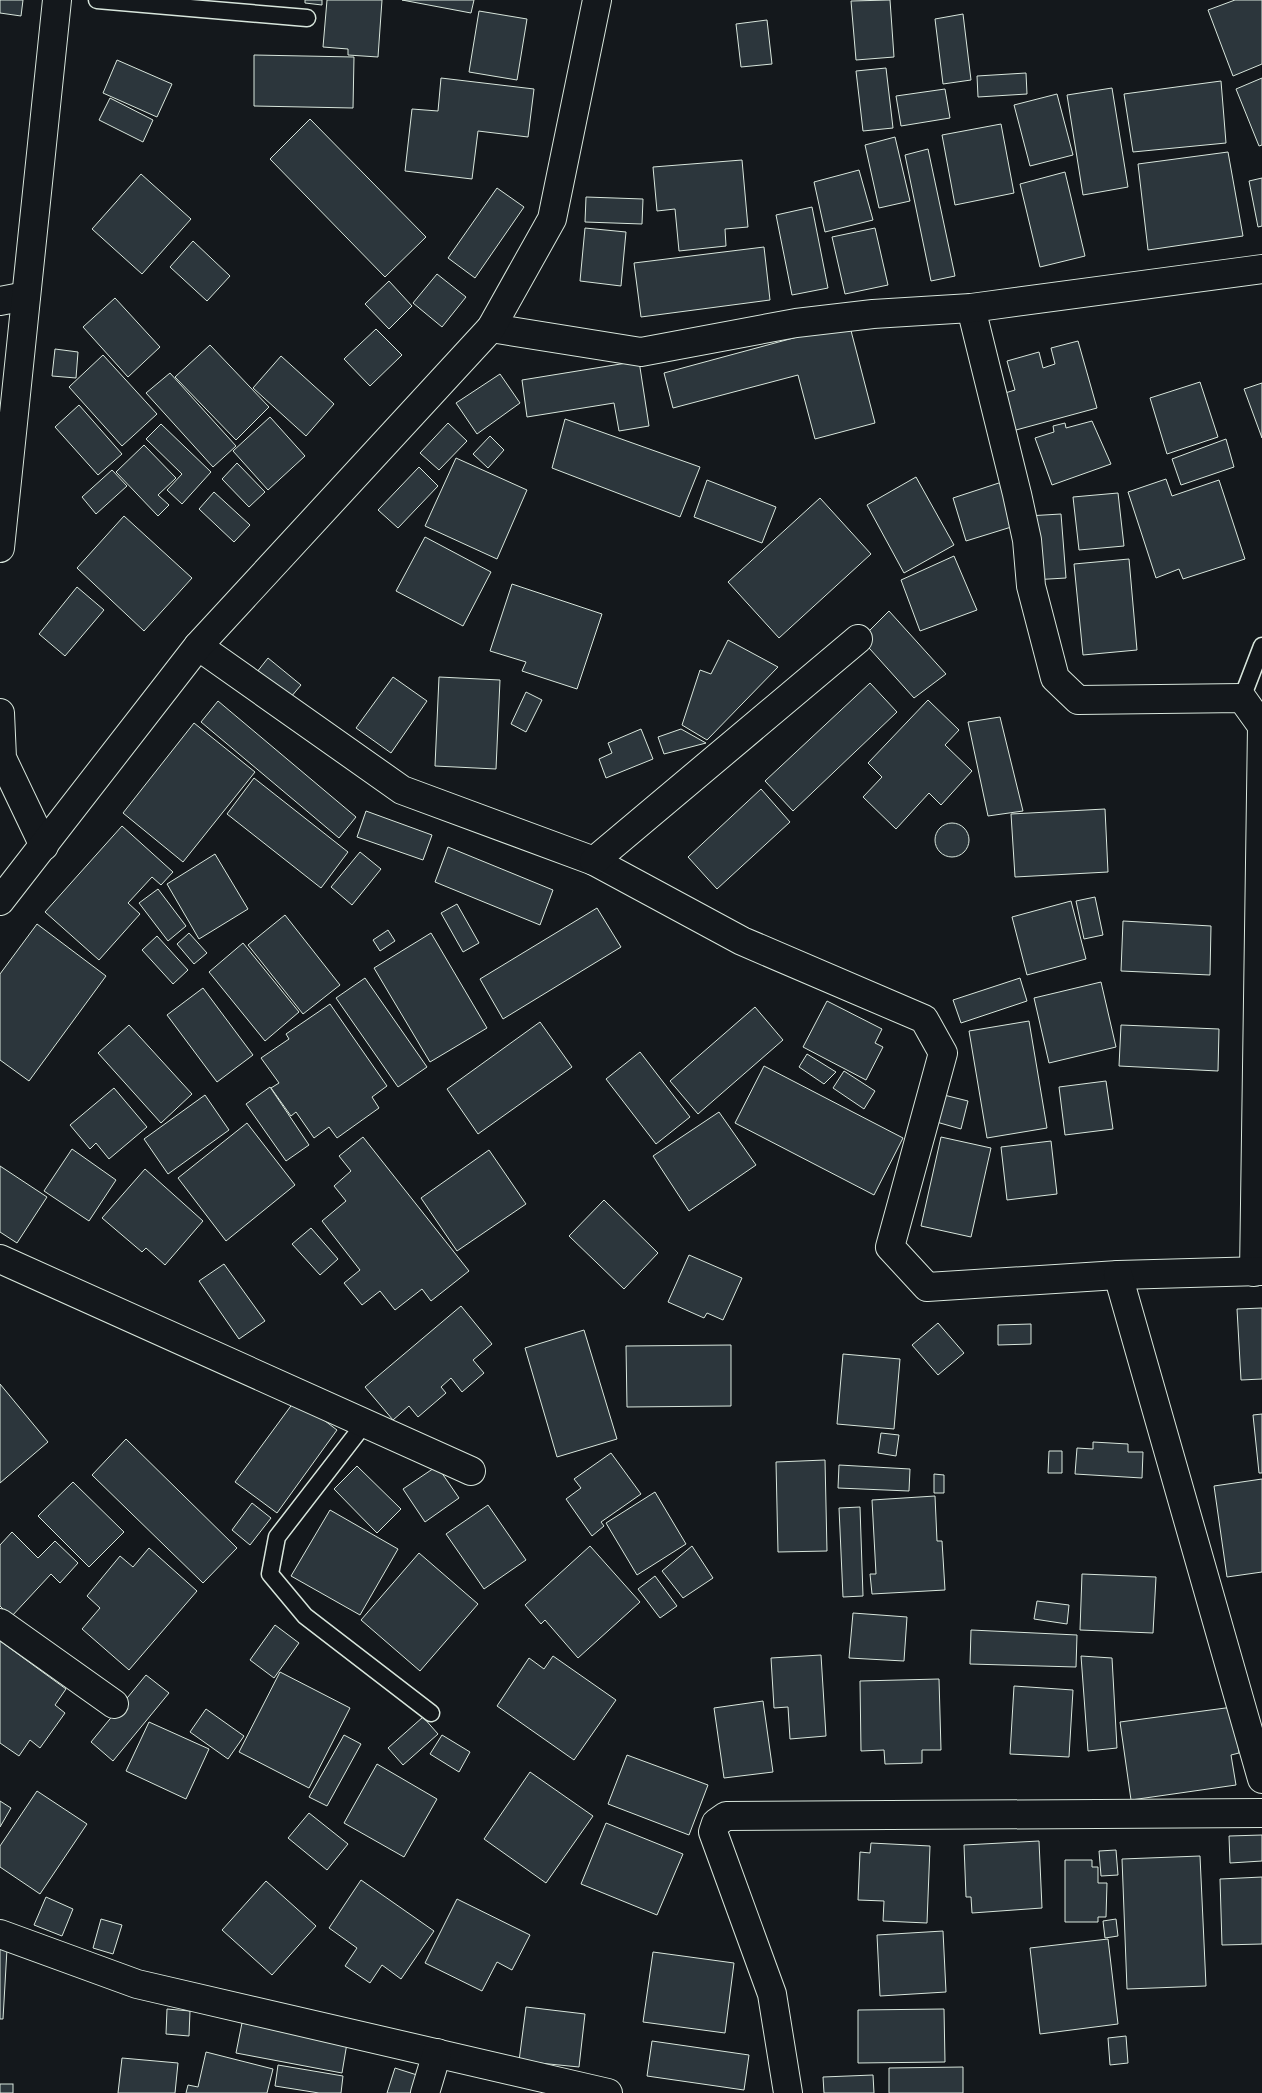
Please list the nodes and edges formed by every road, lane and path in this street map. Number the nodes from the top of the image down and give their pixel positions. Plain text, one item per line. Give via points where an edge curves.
1 (57, 0) edge
2 (97, 0) edge
3 (597, 0) edge
4 (307, 18) dead end
5 (1262, 269) edge
6 (13, 298) edge
7 (971, 308) junction
8 (490, 328) junction
9 (0, 548) edge
10 (858, 638) dead end
11 (198, 646) junction
12 (1262, 646) edge
13 (1242, 698) junction
14 (0, 713) edge
15 (1, 758) edge
16 (44, 846) junction
17 (594, 860) junction
18 (0, 901) edge
19 (0, 1259) edge
20 (1258, 1271) edge
21 (1118, 1275) junction
22 (365, 1423) junction
23 (471, 1472) dead end
24 (0, 1623) edge
25 (114, 1704) dead end
26 (431, 1713) dead end
27 (1262, 1779) edge
28 (1262, 1813) edge
29 (0, 1934) edge
30 (436, 2053) junction
31 (425, 2093) edge
32 (608, 2093) edge
33 (788, 2093) edge

1 - 6 street
2 - 4 lane
3 - 8 street via 552,219
5 - 7 street
6 - 9 street
7 - 8 street via 796,323 641,352
7 - 13 street via 1028,540 1031,586 1055,678 1078,700
8 - 11 street
10 - 17 street
11 - 16 street
11 - 17 street via 402,790
12 - 13 lane
13 - 20 street via 1262,726
14 - 15 street
15 - 16 street
16 - 18 street
17 - 21 street via 742,941 924,1019 943,1053 890,1247 926,1288
19 - 22 street
20 - 21 street
21 - 27 street
22 - 23 street
22 - 26 lane via 277,1537 270,1574 305,1616
24 - 25 street
28 - 33 street via 726,1816 716,1823 713,1832 772,1994
29 - 30 street via 137,1984
30 - 31 street
30 - 32 street

